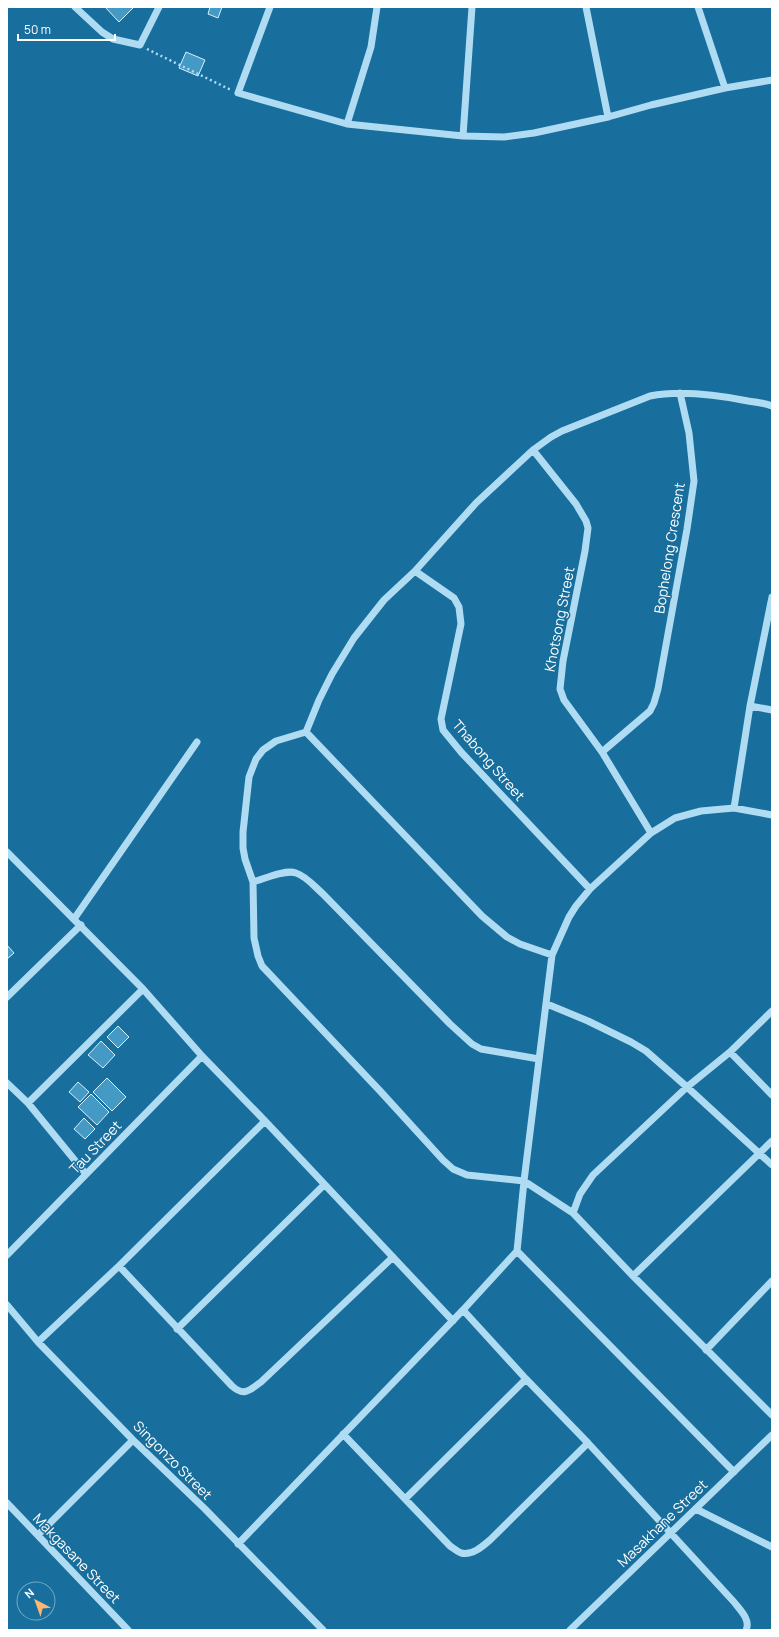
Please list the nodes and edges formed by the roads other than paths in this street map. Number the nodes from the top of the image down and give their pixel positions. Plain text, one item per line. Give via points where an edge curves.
1 (75, 7) edge
2 (159, 7) edge
3 (270, 7) edge
4 (377, 7) edge
5 (472, 7) edge
6 (586, 7) edge
7 (698, 7) edge
8 (772, 80) edge
9 (725, 88) junction
10 (608, 117) junction
11 (347, 124) junction
12 (464, 136) junction
13 (680, 393) junction
14 (772, 406) edge
15 (533, 450) junction
16 (415, 571) junction
17 (772, 597) edge
18 (750, 706) junction
19 (772, 710) edge
20 (306, 732) junction
21 (197, 742) dead end
22 (602, 752) junction
23 (734, 808) junction
24 (772, 815) edge
25 (651, 833) junction
26 (7, 853) edge
27 (253, 882) junction
28 (590, 889) junction
29 (74, 918) junction
30 (81, 925) junction
31 (552, 955) junction
32 (143, 989) junction
33 (7, 997) edge
34 (547, 1004) junction
35 (772, 1011) edge
36 (730, 1052) junction
37 (202, 1056) junction
38 (539, 1058) junction
39 (7, 1083) edge
40 (687, 1087) junction
41 (772, 1095) edge
42 (28, 1103) junction
43 (265, 1120) junction
44 (772, 1140) edge
45 (760, 1153) junction
46 (772, 1164) edge
47 (86, 1174) junction
48 (524, 1181) junction
49 (324, 1186) junction
50 (573, 1213) junction
51 (517, 1251) junction
52 (7, 1256) edge
53 (393, 1257) junction
54 (119, 1266) junction
55 (633, 1276) junction
56 (772, 1281) edge
57 (7, 1305) edge
58 (463, 1310) junction
59 (453, 1321) junction
60 (178, 1329) junction
61 (38, 1342) junction
62 (706, 1350) junction
63 (526, 1379) junction
64 (772, 1415) edge
65 (343, 1434) junction
66 (772, 1435) edge
67 (133, 1440) junction
68 (588, 1443) junction
69 (734, 1472) junction
70 (405, 1499) junction
71 (7, 1503) edge
72 (696, 1508) junction
73 (671, 1533) junction
74 (38, 1535) junction
75 (238, 1544) junction
76 (772, 1548) edge
77 (128, 1630) edge
78 (323, 1630) edge
79 (570, 1630) edge
80 (746, 1630) edge

1 - 2 street via 113,39 140,45
3 - 11 street via 238,93
4 - 11 street via 371,47
5 - 12 street
6 - 10 street
7 - 9 street
8 - 9 street
9 - 10 street
10 - 12 street via 504,137
11 - 12 street
13 - 14 street via 737,399
13 - 15 street via 660,394 643,399 562,431
13 - 22 street, Bophelong Crescent via 689,433 694,481 658,690 650,712
15 - 16 street via 476,503
15 - 22 street, Khotsong Street via 576,504 588,528 560,689 564,700
16 - 20 street via 384,600 354,638 332,674
16 - 28 street, Thabong Street via 454,598 460,612 461,624 441,719 443,730
17 - 18 street
18 - 19 street
18 - 23 street
20 - 27 street via 276,741 262,750 249,777 243,848
20 - 31 street via 482,916 507,937
21 - 29 street
22 - 25 street, Khotsong Street
23 - 24 street
23 - 25 street via 686,814 674,818
25 - 28 street
26 - 29 street
27 - 38 street via 286,872 296,872 323,894 472,1044 481,1049
27 - 48 street via 254,938 262,966 453,1169 467,1175
28 - 31 street via 569,917
29 - 30 street
30 - 32 street
30 - 33 street
31 - 34 street
32 - 37 street
32 - 42 street
34 - 38 street
34 - 40 street via 588,1020 631,1042 646,1051
35 - 36 street
36 - 40 street
36 - 41 street
37 - 43 street
37 - 47 street, Tau Street
38 - 48 street
39 - 42 street
40 - 45 street
40 - 50 street via 593,1175 580,1194
42 - 47 street
43 - 49 street
43 - 54 street
44 - 45 street
45 - 46 street
45 - 55 street
47 - 52 street, Tau Street
48 - 50 street
48 - 51 street
49 - 53 street
49 - 60 street
50 - 55 street
51 - 58 street
51 - 69 street
53 - 59 street
53 - 60 street via 250,1390 238,1391
54 - 60 street
54 - 61 street
55 - 62 street
56 - 62 street
57 - 61 street, Singonzo Street
58 - 59 street
58 - 63 street
59 - 65 street
61 - 67 street, Singonzo Street
62 - 64 street
63 - 68 street
63 - 70 street
65 - 70 street
65 - 75 street
66 - 69 street, Masakhane Street
67 - 74 street
67 - 75 street, Singonzo Street
68 - 70 street via 490,1540 471,1553 462,1554 450,1546
68 - 73 street
69 - 72 street, Masakhane Street
71 - 74 street, Makgasane Street
72 - 73 street, Masakhane Street
72 - 76 street
73 - 79 street, Masakhane Street
73 - 80 street via 740,1609 747,1621
74 - 77 street, Makgasane Street
75 - 78 street, Singonzo Street

